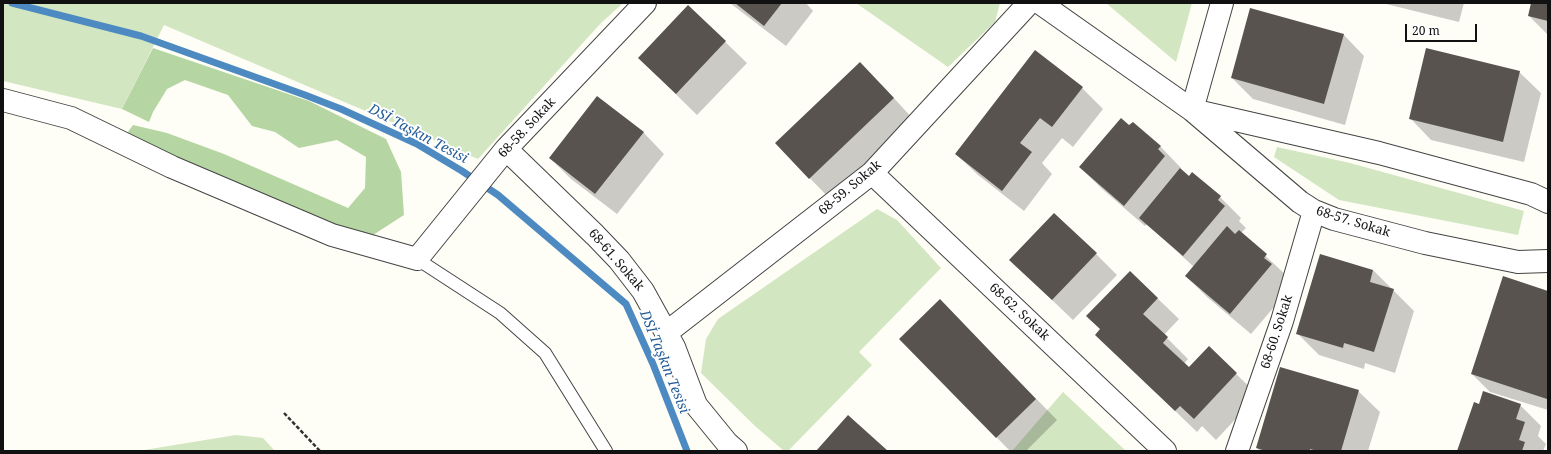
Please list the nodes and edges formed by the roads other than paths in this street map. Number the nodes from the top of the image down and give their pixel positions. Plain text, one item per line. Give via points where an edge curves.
1 (645, 3) edge
2 (1029, 3) edge
3 (1040, 3) edge
4 (1222, 3) edge
5 (3, 100) edge
6 (1192, 110) junction
7 (506, 149) junction
8 (872, 173) junction
9 (1548, 202) edge
10 (1314, 211) junction
11 (416, 259) junction
12 (1548, 261) edge
13 (666, 333) junction
14 (606, 451) edge
15 (736, 451) edge
16 (1165, 451) edge
17 (1237, 451) edge

1 - 7 street, 68-58. Sokak
2 - 8 street, 68-59. Sokak
3 - 6 street, 68-57. Sokak
4 - 6 street
5 - 11 street via 71,118 172,167 332,235
6 - 9 street, 68-57. Sokak via 1379,153 1531,194
6 - 10 street, 68-57. Sokak
7 - 11 street, 68-58. Sokak
7 - 13 street, 68-61. Sokak via 619,260 643,291
8 - 13 street, 68-59. Sokak
8 - 16 street, 68-62. Sokak
10 - 12 street, 68-57. Sokak via 1334,219 1425,243 1518,262
10 - 17 street, 68-60. Sokak via 1282,321
11 - 14 lane via 500,313 545,353
13 - 15 street, 68-61. Sokak via 696,405

